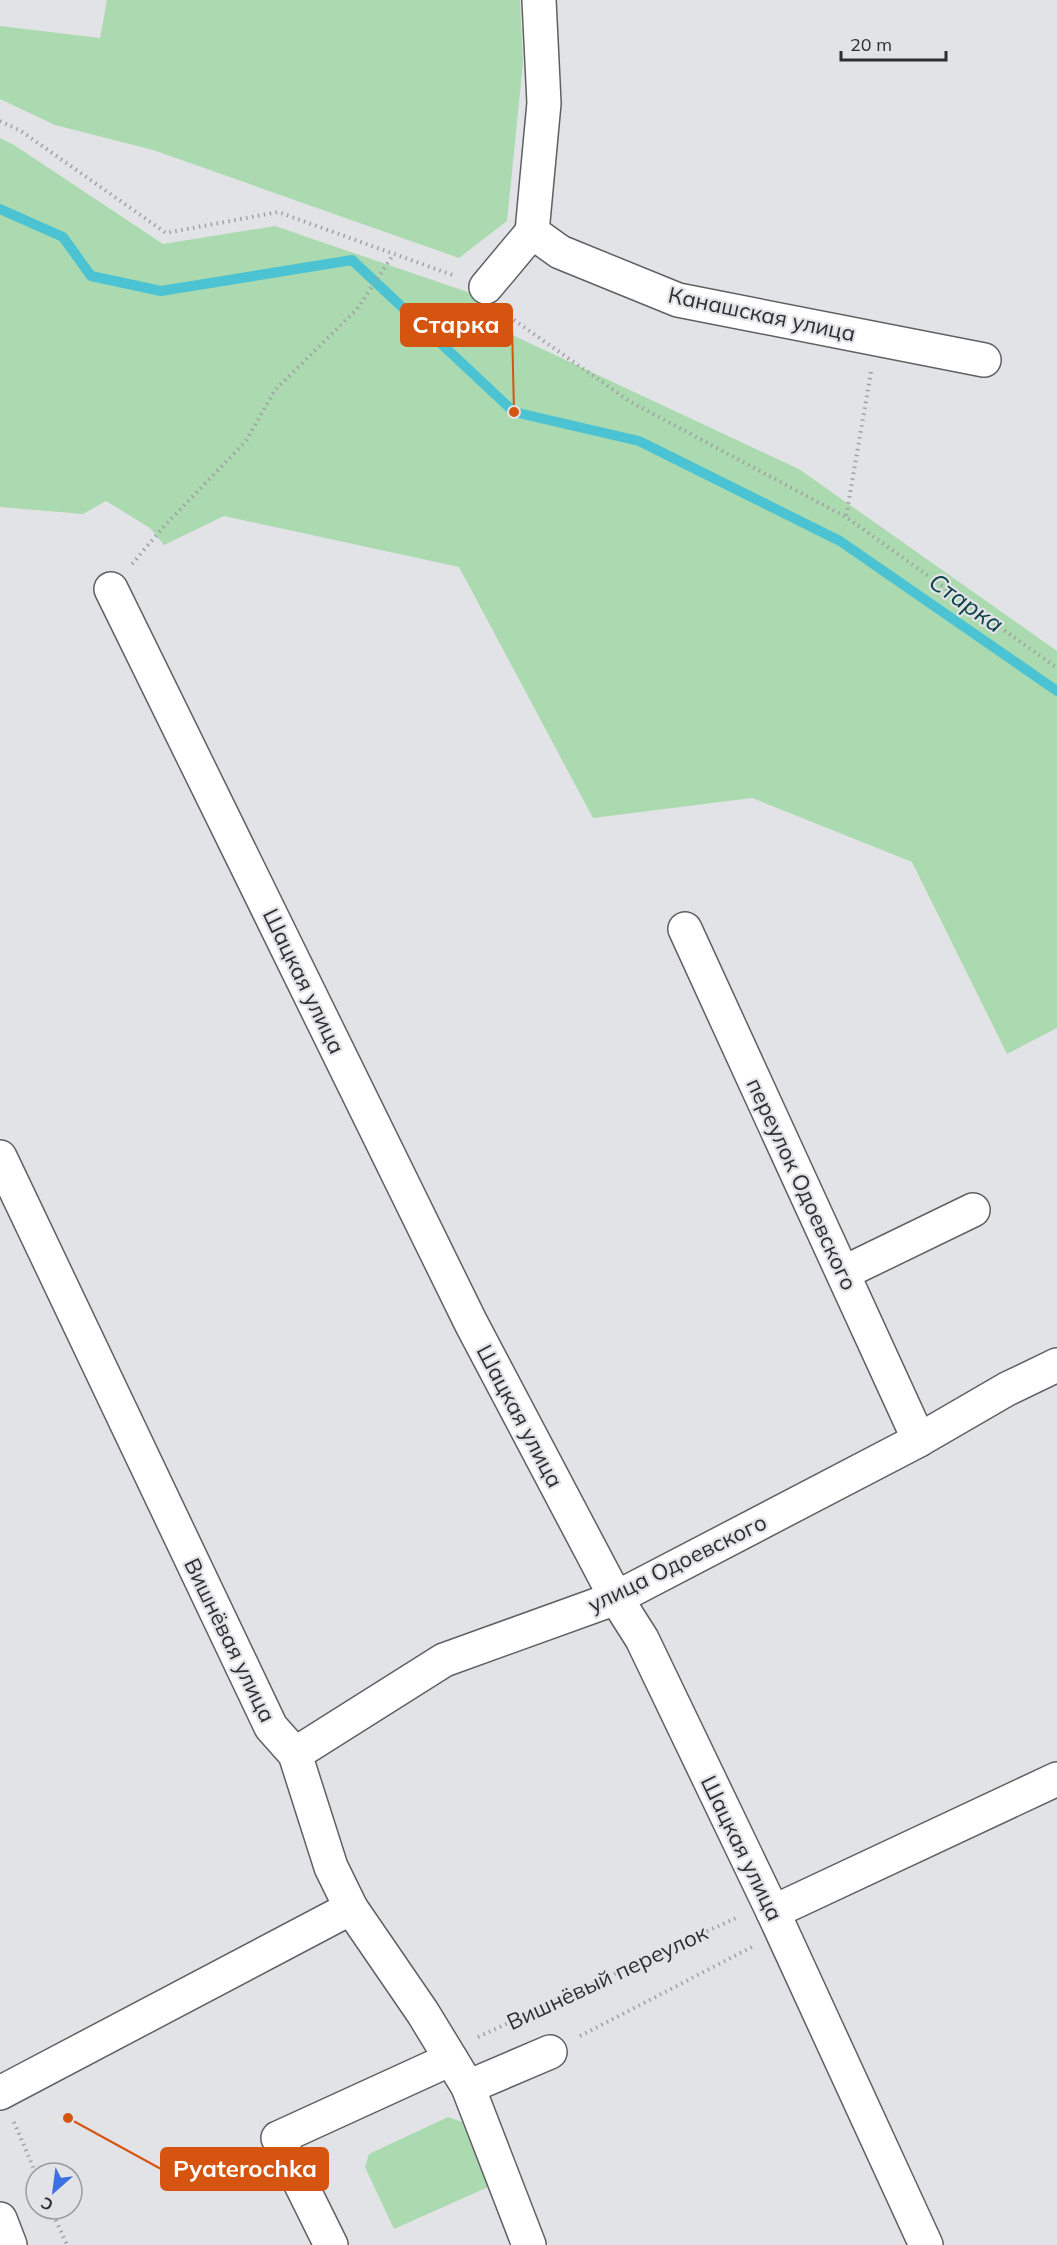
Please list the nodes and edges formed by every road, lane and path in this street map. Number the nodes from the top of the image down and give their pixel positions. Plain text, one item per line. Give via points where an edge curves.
1 (539, 0) edge
2 (0, 121) edge
3 (532, 232) junction
4 (393, 255) junction
5 (486, 287) junction
6 (876, 339) junction
7 (984, 360) dead end
8 (846, 517) junction
9 (111, 589) joint
10 (1057, 668) edge
11 (685, 929) dead end
12 (0, 1157) edge
13 (973, 1210) dead end
14 (843, 1273) junction
15 (1057, 1365) edge
16 (919, 1440) junction
17 (616, 1598) junction
18 (295, 1754) junction
19 (1057, 1779) edge
20 (351, 1908) junction
21 (775, 1916) junction
22 (550, 2052) joint
23 (448, 2055) junction
24 (468, 2087) junction
25 (1, 2093) edge
26 (30, 2161) edge
27 (0, 2219) edge
28 (56, 2221) edge
29 (10, 2245) edge
30 (67, 2245) edge
31 (331, 2245) edge
32 (529, 2245) edge
33 (926, 2245) edge

1 - 3 street via 544,103
2 - 4 path via 21,131 166,233 278,212
3 - 5 street
3 - 6 street, Канашская улица via 560,252 678,300
4 - 5 path
4 - 9 path via 357,309 275,390 246,441 166,524
5 - 8 path via 506,315 629,401
6 - 7 street, Канашская улица
6 - 8 path
8 - 10 path
9 - 17 street, Шацкая улица via 471,1323
11 - 14 street, переулок Одоевского
12 - 18 street, Вишнёвая улица via 271,1727
13 - 14 street
14 - 16 street, переулок Одоевского
15 - 16 street, улица Одоевского
16 - 17 street, улица Одоевского
17 - 18 street, улица Одоевского via 444,1660
17 - 21 street, Шацкая улица via 642,1639
18 - 20 street, Вишнёвая улица via 331,1867
19 - 21 street
20 - 23 street, Вишнёвая улица
20 - 25 street
21 - 22 path, Вишнёвый переулок
21 - 23 path, Вишнёвый переулок
21 - 33 street, Шацкая улица
22 - 24 street, Вишнёвый переулок
23 - 24 street, Вишнёвая улица
23 - 31 street via 278,2138
24 - 32 street, Вишнёвая улица
25 - 26 path
27 - 29 street
28 - 30 path

